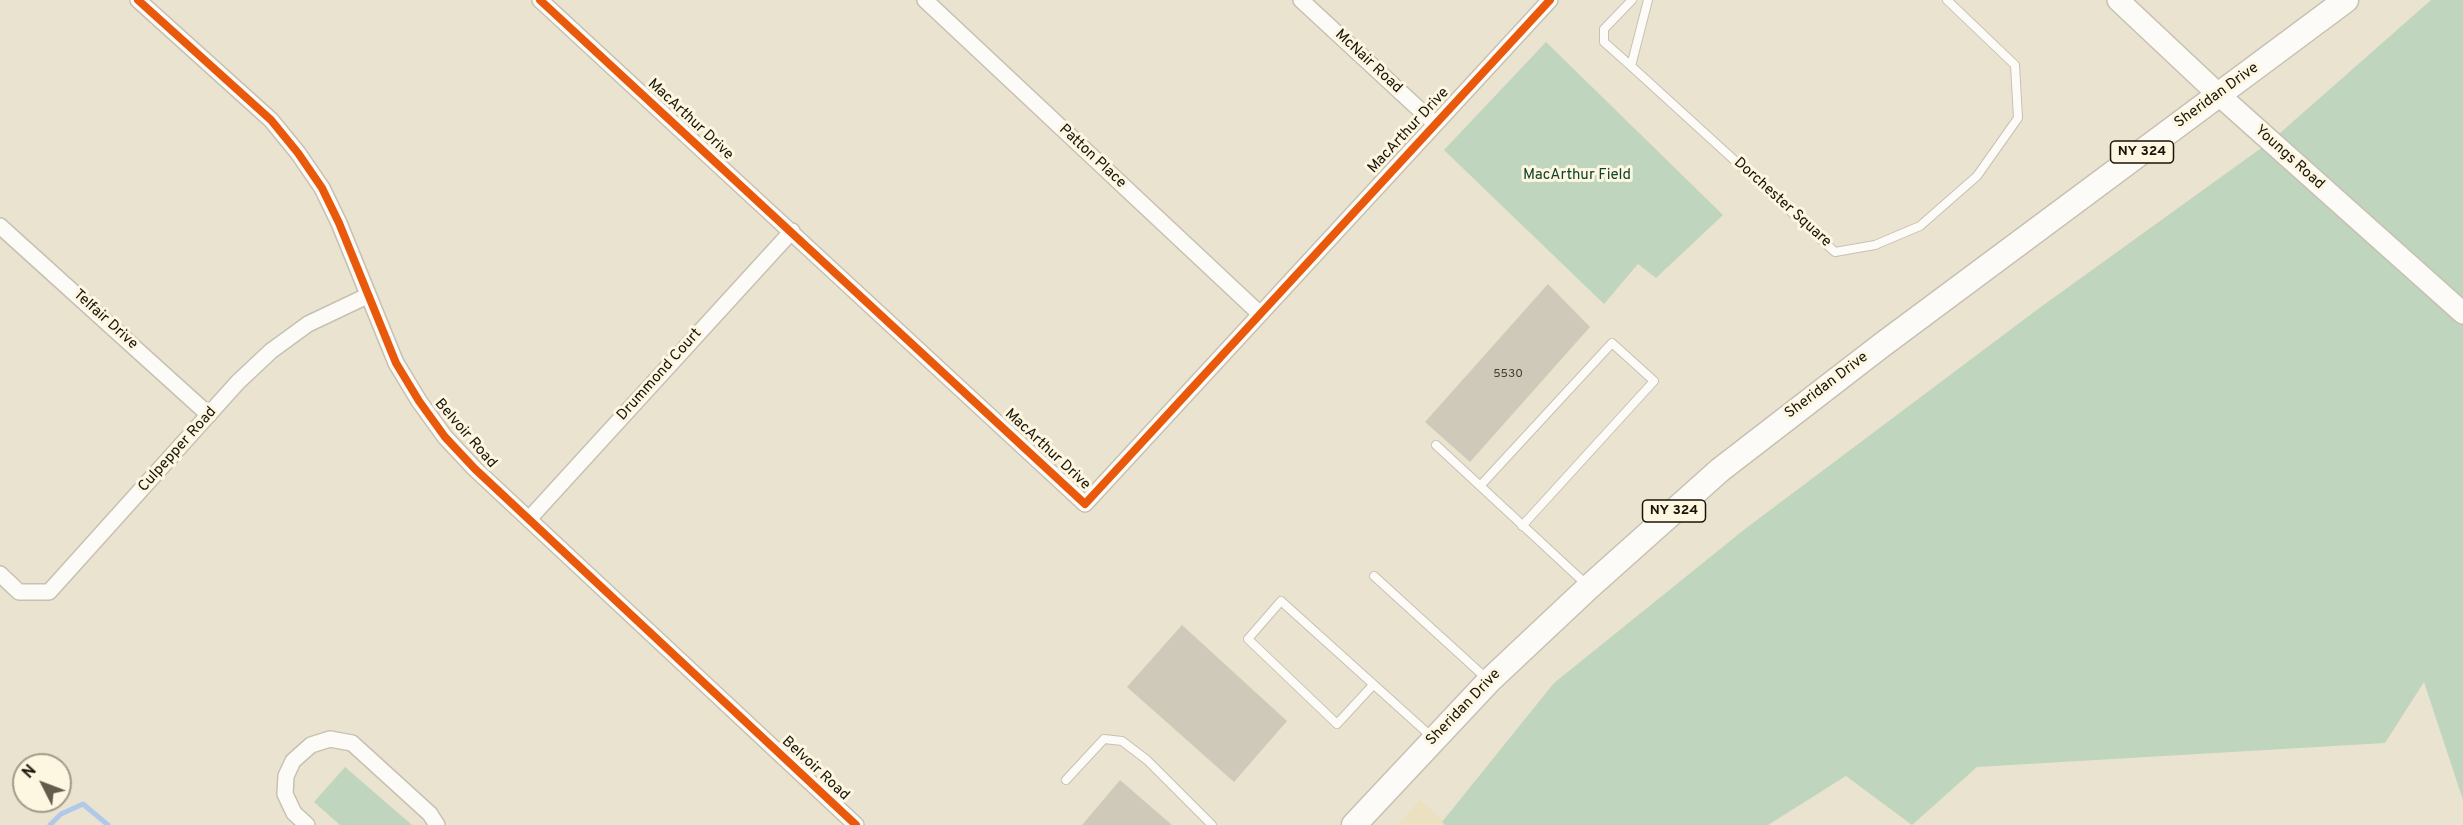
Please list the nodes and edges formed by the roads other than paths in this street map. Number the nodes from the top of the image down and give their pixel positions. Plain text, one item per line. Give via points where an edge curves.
1 (138, 0) edge
2 (540, 0) edge
3 (924, 0) edge
4 (1301, 0) edge
5 (1550, 0) edge
6 (1632, 0) edge
7 (1648, 0) edge
8 (1947, 0) edge
9 (2118, 0) edge
10 (2346, 0) edge
11 (1631, 66) junction
12 (2219, 95) junction
13 (1434, 123) junction
14 (0, 226) edge
15 (792, 231) junction
16 (367, 296) junction
17 (2463, 313) edge
18 (1260, 314) junction
19 (209, 415) junction
20 (1437, 446) dead end
21 (1480, 486) junction
22 (529, 519) junction
23 (1522, 526) junction
24 (0, 574) edge
25 (1374, 576) dead end
26 (1589, 587) junction
27 (1489, 681) junction
28 (1373, 685) junction
29 (1434, 739) junction
30 (1066, 780) dead end
31 (308, 825) edge
32 (437, 825) edge
33 (856, 825) edge
34 (1212, 825) edge
35 (1354, 825) edge

1 - 16 street, Belvoir Road via 271,120 298,153 322,188 339,223
2 - 15 street, MacArthur Drive
3 - 18 street, Patton Place
4 - 13 street, McNair Road
5 - 13 street, MacArthur Drive
6 - 11 lane, Dorchester Square via 1604,29 1604,42
7 - 11 lane
8 - 11 lane, Dorchester Square via 2015,65 2018,118 1977,176 1920,226 1875,246 1835,252
9 - 12 street, Youngs Road
10 - 12 main road, Sheridan Drive / NY 324
12 - 17 street, Youngs Road
12 - 26 main road, Sheridan Drive / NY 324 via 1784,419 1720,470
13 - 18 street, MacArthur Drive
14 - 19 street, Telfair Drive
15 - 18 street, MacArthur Drive via 1085,504
15 - 22 street, Drummond Court
16 - 19 street, Culpepper Road via 321,316 271,351
16 - 22 street, Belvoir Road via 396,363 445,437
19 - 24 street, Culpepper Road via 49,592 19,592
20 - 21 lane
21 - 23 lane
21 - 23 lane via 1612,343 1654,381
22 - 33 street, Belvoir Road
23 - 26 lane
25 - 27 lane
26 - 27 main road, Sheridan Drive / NY 324
27 - 29 main road, Sheridan Drive / NY 324
28 - 28 lane via 1281,601 1248,639 1337,724
28 - 29 lane
29 - 35 main road, Sheridan Drive / NY 324
30 - 34 lane via 1104,739 1122,741 1147,760
31 - 32 street via 294,813 285,794 286,776 293,761 311,745 330,739 352,743 430,814

